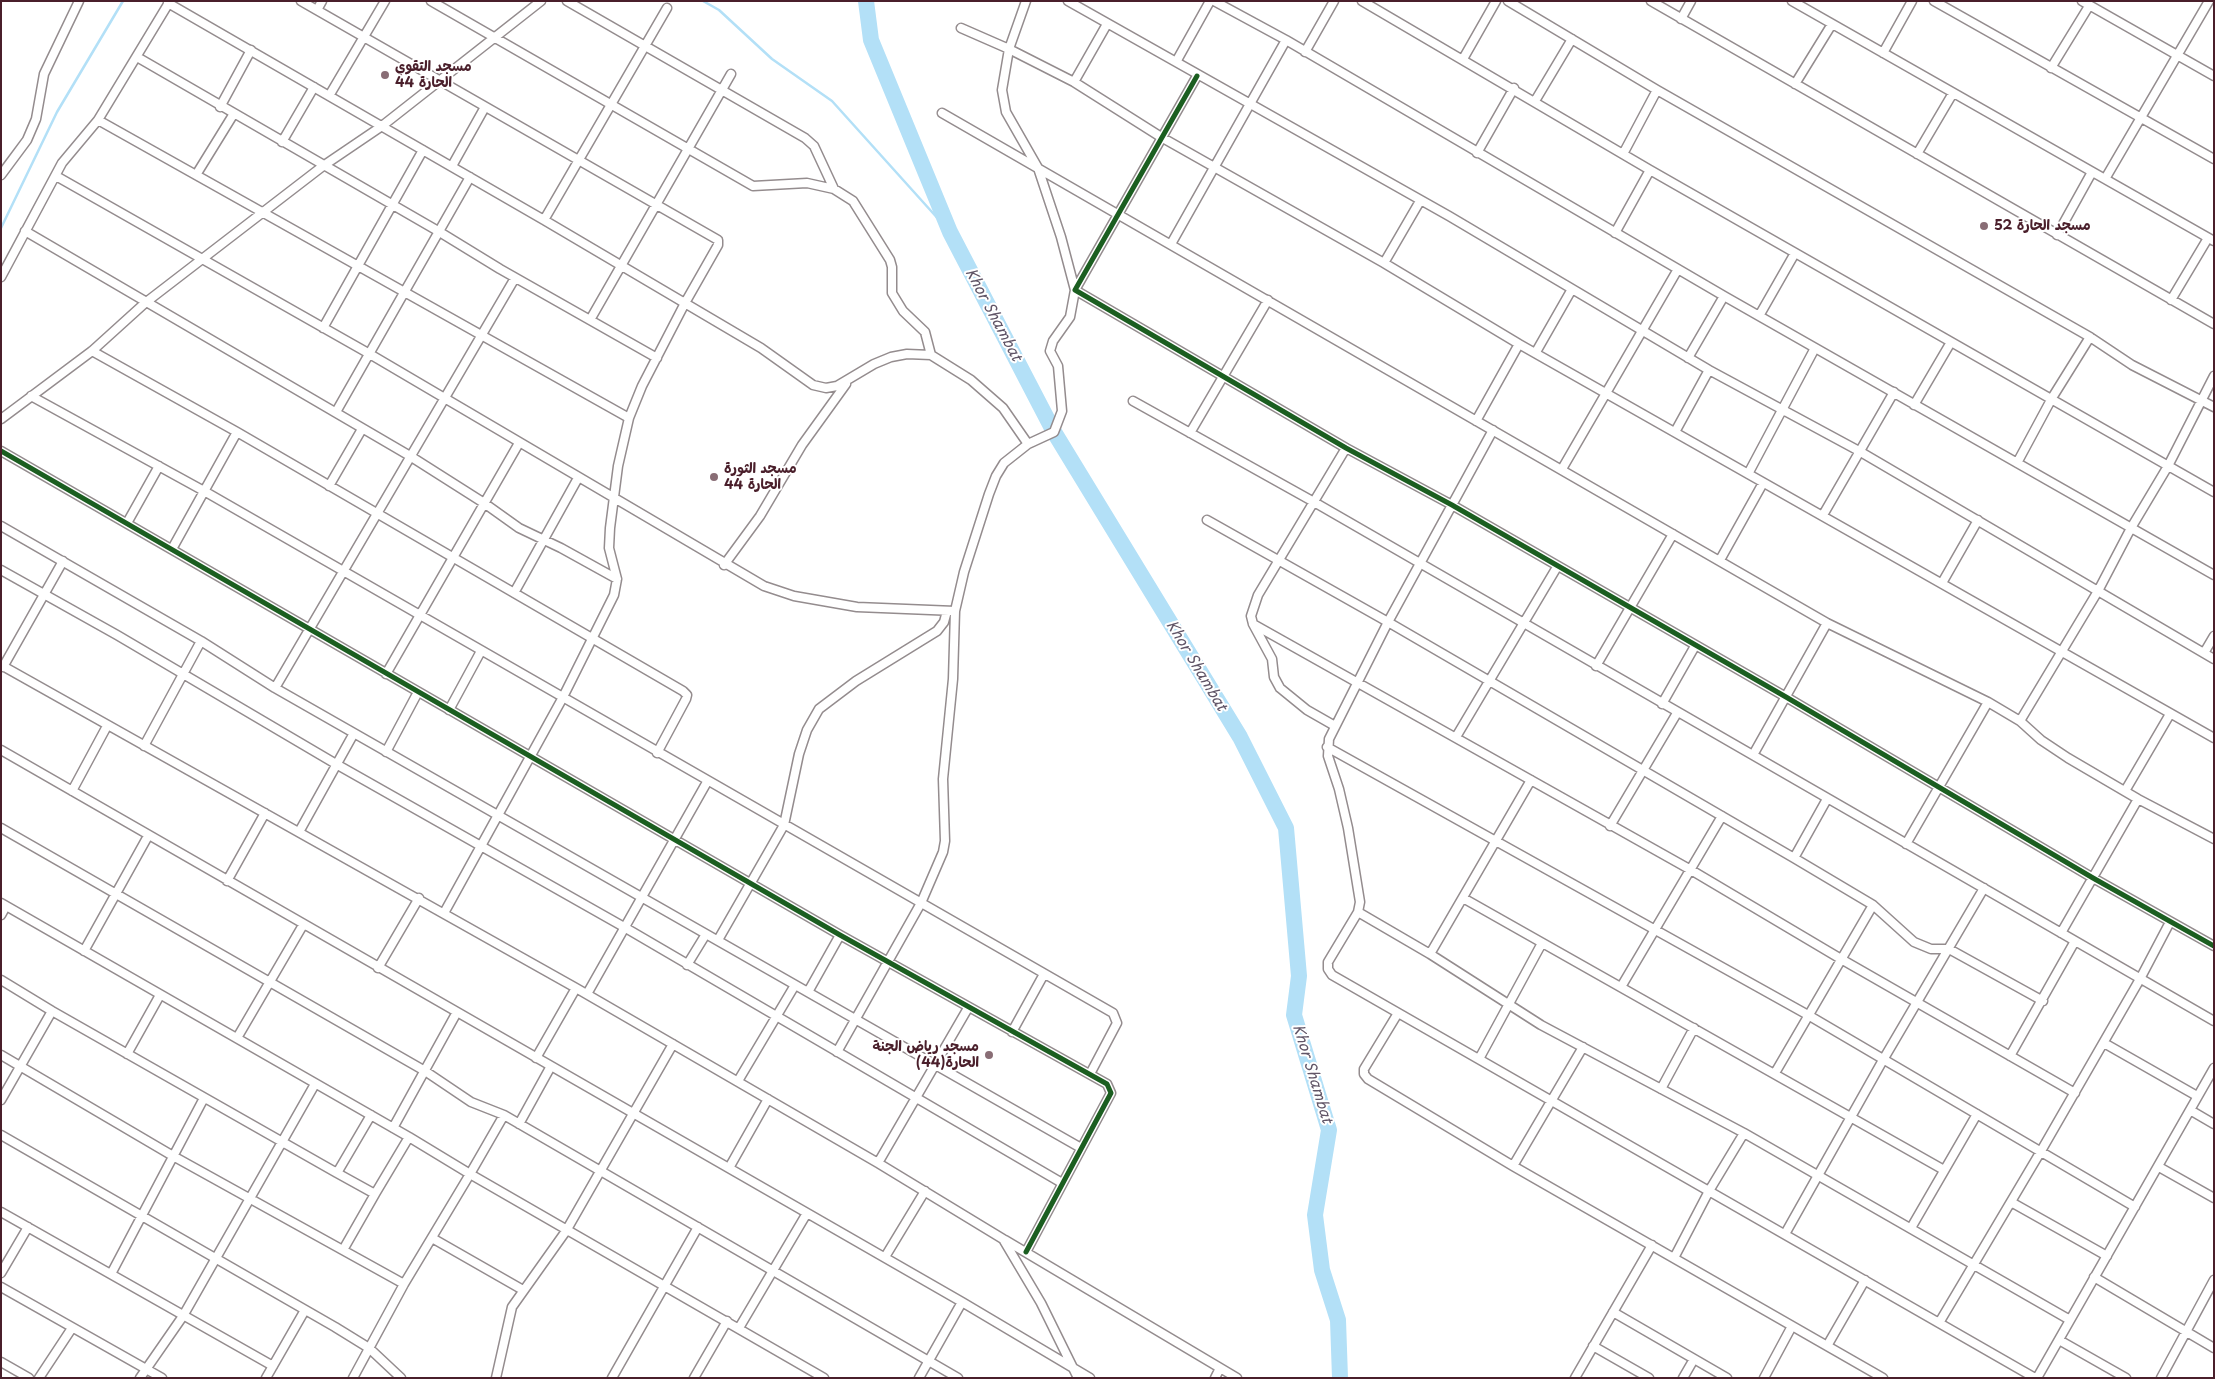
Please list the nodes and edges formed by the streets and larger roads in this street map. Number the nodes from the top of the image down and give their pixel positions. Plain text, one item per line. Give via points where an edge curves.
1 (79, 1) edge
2 (301, 1) edge
3 (322, 1) edge
4 (385, 1) edge
5 (431, 1) edge
6 (541, 1) edge
7 (566, 1) edge
8 (1026, 1) edge
9 (1068, 1) edge
10 (1210, 1) edge
11 (1214, 1) edge
12 (1334, 1) edge
13 (1362, 1) edge
14 (1496, 1) edge
15 (1508, 1) edge
16 (1651, 1) edge
17 (1691, 1) edge
18 (1792, 1) edge
19 (1912, 1) edge
20 (1934, 1) edge
21 (2082, 1) edge
22 (2209, 1) edge
23 (169, 2) edge
24 (2089, 6) junction
25 (668, 8) dead end
26 (317, 10) junction
27 (1681, 19) junction
28 (1107, 24) junction
29 (1832, 24) junction
30 (961, 28) dead end
31 (363, 38) junction
32 (495, 38) junction
33 (1572, 39) junction
34 (1286, 40) junction
35 (645, 46) junction
36 (1009, 49) junction
37 (251, 50) junction
38 (1305, 52) junction
39 (1883, 53) junction
40 (2177, 55) junction
41 (137, 57) junction
42 (1463, 59) junction
43 (1176, 62) junction
44 (2051, 68) junction
45 (731, 74) dead end
46 (1197, 76) junction
47 (2214, 76) edge
48 (440, 81) junction
49 (1074, 82) junction
50 (1795, 84) junction
51 (314, 86) junction
52 (1514, 88) junction
53 (722, 90) junction
54 (1657, 90) junction
55 (1953, 93) junction
56 (329, 96) junction
57 (1536, 101) junction
58 (612, 105) junction
59 (1250, 105) junction
60 (220, 107) junction
61 (485, 107) junction
62 (942, 113) dead end
63 (233, 115) junction
64 (2141, 118) junction
65 (98, 120) junction
66 (382, 126) junction
67 (1161, 137) junction
68 (282, 142) junction
69 (688, 148) junction
70 (423, 150) junction
71 (1477, 153) junction
72 (1623, 154) junction
73 (1917, 154) junction
74 (2214, 159) edge
75 (579, 160) junction
76 (323, 166) junction
77 (452, 166) junction
78 (1214, 166) junction
79 (1038, 168) junction
80 (1650, 170) junction
81 (2092, 172) junction
82 (1, 175) edge
83 (196, 175) junction
84 (56, 176) junction
85 (470, 176) junction
86 (2104, 179) junction
87 (834, 189) junction
88 (1420, 201) junction
89 (656, 204) junction
90 (393, 205) junction
91 (262, 214) junction
92 (1118, 214) junction
93 (544, 220) junction
94 (25, 231) junction
95 (438, 231) junction
96 (1615, 233) junction
97 (2057, 235) junction
98 (2211, 239) edge
99 (1170, 244) junction
100 (1795, 253) junction
101 (202, 260) junction
102 (1384, 263) junction
103 (621, 265) junction
104 (357, 267) junction
105 (1678, 269) junction
106 (1, 277) edge
107 (515, 278) junction
108 (1572, 289) junction
109 (1075, 290) junction
110 (403, 292) junction
111 (1724, 296) junction
112 (1268, 300) junction
113 (2171, 300) junction
114 (145, 303) junction
115 (685, 303) junction
116 (1759, 316) junction
117 (590, 320) junction
118 (2214, 324) edge
119 (323, 328) junction
120 (1641, 330) junction
121 (481, 336) junction
122 (2090, 337) junction
123 (1951, 342) junction
124 (1518, 344) junction
125 (1815, 348) junction
126 (92, 350) junction
127 (1536, 352) junction
128 (368, 353) junction
129 (931, 355) junction
130 (657, 358) junction
131 (1688, 358) junction
132 (1709, 370) junction
133 (1224, 375) junction
134 (2214, 376) edge
135 (847, 382) junction
136 (1894, 392) junction
137 (1606, 393) junction
138 (31, 396) junction
139 (444, 398) junction
140 (2052, 398) junction
141 (2201, 400) junction
142 (1134, 401) dead end
143 (1914, 405) junction
144 (2214, 407) edge
145 (1781, 410) junction
146 (336, 412) junction
147 (629, 418) junction
148 (1, 419) edge
149 (1476, 421) junction
150 (362, 429) junction
151 (1493, 430) junction
152 (237, 432) junction
153 (1675, 432) junction
154 (1190, 433) junction
155 (519, 443) junction
156 (1028, 444) junction
157 (1346, 448) junction
158 (1, 451) edge
159 (1859, 451) junction
160 (410, 456) junction
161 (2017, 463) junction
162 (159, 466) junction
163 (2168, 466) junction
164 (1562, 470) junction
165 (1748, 474) junction
166 (578, 478) junction
167 (1763, 482) junction
168 (329, 486) junction
169 (204, 491) junction
170 (2214, 492) edge
171 (614, 498) junction
172 (1314, 502) junction
173 (484, 503) junction
174 (1452, 505) junction
175 (376, 514) junction
176 (1823, 515) junction
177 (1207, 520) dead end
178 (1978, 520) junction
179 (127, 523) junction
180 (1, 526) edge
181 (2131, 528) junction
182 (1673, 534) junction
183 (544, 539) junction
184 (172, 549) junction
185 (451, 557) junction
186 (1720, 560) junction
187 (63, 561) junction
188 (1280, 561) junction
189 (724, 564) junction
190 (1419, 564) junction
191 (1557, 567) junction
192 (1, 570) edge
193 (342, 571) junction
194 (2214, 575) edge
195 (617, 579) junction
196 (1942, 584) junction
197 (2098, 591) junction
198 (514, 593) junction
199 (44, 594) junction
200 (1630, 608) junction
201 (951, 611) junction
202 (419, 616) junction
203 (1388, 622) junction
204 (1827, 622) junction
205 (1253, 624) junction
206 (1523, 624) junction
207 (308, 628) junction
208 (2214, 636) edge
209 (593, 637) junction
210 (201, 641) junction
211 (1695, 646) junction
212 (481, 651) junction
213 (2062, 652) junction
214 (2204, 653) junction
215 (2214, 658) edge
216 (2, 666) edge
217 (1596, 666) junction
218 (182, 673) junction
219 (386, 674) junction
220 (1357, 681) junction
221 (1490, 683) junction
222 (275, 688) junction
223 (418, 692) junction
224 (1786, 696) junction
225 (562, 699) junction
226 (1988, 702) junction
227 (1662, 704) junction
228 (449, 710) junction
229 (1677, 713) junction
230 (2170, 714) junction
231 (2020, 721) junction
232 (107, 726) junction
233 (1334, 726) junction
234 (354, 733) junction
235 (1456, 737) junction
236 (2214, 738) edge
237 (144, 746) junction
238 (1327, 747) junction
239 (1, 750) edge
240 (386, 752) junction
241 (657, 753) junction
242 (1753, 755) junction
243 (531, 756) junction
244 (336, 764) junction
245 (1644, 772) junction
246 (1531, 780) junction
247 (707, 782) junction
248 (1940, 786) junction
249 (72, 791) junction
250 (2125, 791) junction
251 (1827, 799) junction
252 (2138, 799) junction
253 (265, 813) junction
254 (498, 815) junction
255 (1722, 816) junction
256 (784, 825) junction
257 (1610, 826) junction
258 (1, 828) edge
259 (299, 832) junction
260 (148, 836) junction
261 (2214, 838) edge
262 (674, 840) junction
263 (1496, 840) junction
264 (1906, 844) junction
265 (482, 845) junction
266 (1794, 858) junction
267 (1691, 870) junction
268 (2093, 878) junction
269 (227, 881) junction
270 (751, 883) junction
271 (1984, 888) junction
272 (116, 894) junction
273 (642, 896) junction
274 (419, 898) junction
275 (1463, 898) junction
276 (921, 903) junction
277 (4, 904) edge
278 (1873, 905) junction
279 (1358, 912) junction
280 (444, 913) junction
281 (1, 915) edge
282 (2170, 922) junction
283 (303, 925) junction
284 (624, 927) junction
285 (1655, 930) junction
286 (2061, 933) junction
287 (706, 934) junction
288 (840, 935) junction
289 (718, 940) junction
290 (2075, 941) junction
291 (1542, 943) junction
292 (2214, 946) edge
293 (1949, 949) junction
294 (84, 951) junction
295 (1430, 954) junction
296 (1840, 959) junction
297 (888, 962) junction
298 (687, 965) junction
299 (378, 968) junction
300 (1044, 974) junction
301 (2140, 979) junction
302 (1, 980) edge
303 (270, 982) junction
304 (795, 985) junction
305 (1621, 987) junction
306 (576, 988) junction
307 (808, 992) junction
308 (587, 994) junction
309 (160, 995) junction
310 (2043, 1001) junction
311 (1916, 1002) junction
312 (1509, 1004) junction
313 (968, 1008) junction
314 (52, 1011) junction
315 (457, 1012) junction
316 (1398, 1013) junction
317 (776, 1016) junction
318 (1808, 1016) junction
319 (856, 1019) junction
320 (2214, 1021) edge
321 (1694, 1028) junction
322 (1012, 1032) junction
323 (237, 1038) junction
324 (2104, 1043) junction
325 (673, 1044) junction
326 (1583, 1047) junction
327 (837, 1052) junction
328 (1, 1054) edge
329 (127, 1054) junction
330 (2010, 1056) junction
331 (536, 1058) junction
332 (1479, 1059) junction
333 (1883, 1060) junction
334 (20, 1066) junction
335 (551, 1066) junction
336 (935, 1066) junction
337 (2214, 1068) edge
338 (425, 1070) junction
339 (1774, 1073) junction
340 (1090, 1074) junction
341 (738, 1082) junction
342 (315, 1084) junction
343 (1661, 1089) junction
344 (2075, 1093) junction
345 (2197, 1096) junction
346 (916, 1097) junction
347 (204, 1098) junction
348 (768, 1099) junction
349 (1, 1100) edge
350 (1551, 1100) junction
351 (2190, 1110) junction
352 (634, 1114) junction
353 (1977, 1114) junction
354 (371, 1115) junction
355 (504, 1115) junction
356 (1851, 1117) junction
357 (519, 1124) junction
358 (2214, 1124) edge
359 (393, 1128) junction
360 (1744, 1133) junction
361 (1, 1135) edge
362 (409, 1137) junction
363 (282, 1142) junction
364 (1081, 1148) junction
365 (2041, 1151) junction
366 (173, 1156) junction
367 (878, 1163) junction
368 (1513, 1166) junction
369 (2159, 1167) junction
370 (729, 1168) junction
371 (1944, 1170) junction
372 (337, 1172) junction
373 (602, 1172) junction
374 (470, 1174) junction
375 (1818, 1176) junction
376 (1062, 1183) junction
377 (925, 1191) junction
378 (1709, 1191) junction
379 (375, 1194) junction
380 (2214, 1198) edge
381 (250, 1200) junction
382 (2011, 1202) junction
383 (2135, 1207) junction
384 (1, 1212) edge
385 (807, 1213) junction
386 (143, 1215) junction
387 (28, 1227) junction
388 (698, 1227) junction
389 (1911, 1228) junction
390 (566, 1231) junction
391 (1785, 1234) junction
392 (432, 1238) junction
393 (1003, 1239) junction
394 (1652, 1245) junction
395 (343, 1250) junction
396 (1026, 1252) junction
397 (2107, 1256) junction
398 (885, 1257) junction
399 (217, 1258) junction
400 (1674, 1258) junction
401 (1973, 1265) junction
402 (772, 1270) junction
403 (1, 1272) edge
404 (111, 1274) junction
405 (2094, 1277) junction
406 (1865, 1280) junction
407 (2214, 1280) edge
408 (404, 1284) junction
409 (664, 1286) junction
410 (1, 1287) edge
411 (523, 1290) junction
412 (962, 1302) junction
413 (305, 1310) junction
414 (1613, 1312) junction
415 (183, 1316) junction
416 (2070, 1320) junction
417 (727, 1321) junction
418 (1940, 1323) junction
419 (1792, 1326) junction
420 (72, 1328) junction
421 (739, 1328) junction
422 (2186, 1332) junction
423 (2059, 1340) junction
424 (1593, 1346) junction
425 (1827, 1346) junction
426 (369, 1348) junction
427 (2214, 1348) edge
428 (1694, 1359) junction
429 (928, 1361) junction
430 (1, 1362) edge
431 (273, 1366) junction
432 (1073, 1368) junction
433 (1220, 1368) junction
434 (146, 1369) junction
435 (814, 1375) edge
436 (29, 1378) edge
437 (39, 1378) edge
438 (140, 1378) edge
439 (162, 1378) edge
440 (266, 1378) edge
441 (353, 1378) edge
442 (401, 1378) edge
443 (496, 1378) edge
444 (612, 1378) edge
445 (694, 1378) edge
446 (824, 1378) edge
447 (918, 1378) edge
448 (958, 1378) edge
449 (1078, 1378) edge
450 (1090, 1378) edge
451 (1215, 1378) edge
452 (1237, 1378) edge
453 (1575, 1378) edge
454 (1649, 1378) edge
455 (1683, 1378) edge
456 (1727, 1378) edge
457 (1764, 1378) edge
458 (1883, 1378) edge
459 (2036, 1378) edge
460 (2126, 1378) edge
461 (2161, 1378) edge

1 - 82 street via 44,74 36,119 27,140
2 - 26 street
3 - 26 street
4 - 31 street
5 - 32 street
6 - 32 street
7 - 35 street
8 - 36 street
9 - 28 street
10 - 43 street
11 - 34 street
12 - 38 street
13 - 42 street
14 - 42 street
15 - 33 street
16 - 27 street
17 - 27 street
18 - 29 street
19 - 39 street
20 - 44 street
21 - 24 street
22 - 40 street
23 - 37 street
23 - 41 street
24 - 40 street
24 - 44 street
25 - 35 street
26 - 31 street
27 - 50 street
28 - 43 street
28 - 49 street
29 - 39 street
29 - 50 street
30 - 36 street
31 - 48 street
31 - 56 street
32 - 48 street
32 - 58 street
33 - 54 street
33 - 57 street
34 - 38 street
34 - 59 street
35 - 53 street
35 - 58 street
36 - 49 street
36 - 79 street via 1002,90 1006,112
37 - 51 street
37 - 60 street
38 - 71 street
39 - 55 street
40 - 47 street
40 - 64 street
41 - 60 street
41 - 65 street
42 - 52 street
43 - 46 street
44 - 64 street
45 - 53 street
46 - 59 street
46 - 67 street
48 - 61 street
48 - 66 street
49 - 67 street
50 - 73 street
51 - 56 street
51 - 68 street
52 - 57 street
52 - 71 street
53 - 69 street
53 - 87 street via 805,138 814,146
54 - 72 street
54 - 122 street
55 - 73 street
55 - 81 street
56 - 66 street
57 - 72 street
58 - 69 street
58 - 75 street
59 - 78 street
59 - 88 street
60 - 63 street
61 - 75 street
61 - 77 street
62 - 79 street
63 - 68 street
63 - 83 street
64 - 74 street
64 - 86 street
65 - 83 street
65 - 84 street via 71,151
66 - 70 street
66 - 76 street
67 - 78 street
67 - 92 street
68 - 76 street
69 - 87 street via 753,186 807,183
69 - 89 street
70 - 77 street
70 - 90 street
71 - 96 street
72 - 80 street
73 - 97 street
75 - 89 street
75 - 93 street
76 - 90 street
76 - 91 street
77 - 85 street
78 - 99 street
78 - 102 street
79 - 92 street
79 - 109 street via 1062,237
80 - 96 street
80 - 100 street
81 - 86 street
81 - 97 street
83 - 91 street
84 - 94 street
84 - 101 street
85 - 93 street
85 - 95 street
86 - 98 street
87 - 129 street via 853,201 884,248 892,267 892,293 903,310 925,332
88 - 102 street
88 - 108 street
89 - 103 street
89 - 115 street via 718,240
90 - 95 street
90 - 104 street
91 - 101 street
91 - 104 street
92 - 99 street
92 - 109 street
93 - 103 street
94 - 106 street
94 - 114 street
95 - 107 street
95 - 110 street
96 - 105 street
97 - 113 street
98 - 113 street
99 - 112 street
100 - 116 street
100 - 123 street
101 - 114 street
101 - 119 street
102 - 124 street
103 - 115 street
103 - 117 street
104 - 110 street
104 - 119 street
105 - 111 street
105 - 120 street
107 - 117 street
107 - 121 street
108 - 120 street
108 - 127 street
109 - 133 street
109 - 156 street via 1070,317 1050,351 1058,366 1062,410 1054,432
110 - 121 street
110 - 128 street
111 - 116 street
111 - 131 street
112 - 133 street
112 - 149 street
113 - 118 street
114 - 126 street
114 - 146 street
115 - 130 street
115 - 135 street via 761,348 813,385 826,388
116 - 125 street
117 - 130 street
119 - 128 street
120 - 131 street
120 - 137 street
121 - 139 street
121 - 147 street
122 - 140 street
122 - 141 street via 2132,365
123 - 140 street
123 - 143 street
124 - 127 street
124 - 149 street
125 - 136 street
125 - 145 street
126 - 138 street
126 - 152 street
127 - 137 street
128 - 139 street
128 - 146 street
129 - 135 street via 891,357
129 - 156 street via 971,380 1003,408
130 - 147 street
131 - 132 street
132 - 145 street
132 - 153 street
133 - 154 street
133 - 157 street
134 - 141 street
135 - 189 street via 802,445 760,516
136 - 143 street
136 - 159 street
137 - 153 street
137 - 164 street
138 - 148 street
138 - 162 street
139 - 155 street
139 - 160 street
140 - 161 street
140 - 163 street
141 - 144 street
141 - 163 street
142 - 154 street
143 - 161 street
145 - 159 street
145 - 165 street
146 - 150 street
147 - 171 street
149 - 151 street
150 - 160 street
150 - 168 street
151 - 164 street
151 - 174 street
152 - 168 street
152 - 169 street
153 - 165 street
154 - 172 street
155 - 166 street
155 - 173 street
156 - 201 street via 1009,458 996,476
157 - 172 street
157 - 174 street
158 - 179 street
159 - 176 street
159 - 178 street
160 - 173 street
160 - 175 street
161 - 181 street
162 - 169 street
162 - 179 street
163 - 170 street
163 - 181 street
164 - 182 street
165 - 167 street
166 - 171 street
166 - 183 street
167 - 176 street
167 - 186 street
168 - 175 street
169 - 184 street
169 - 193 street
171 - 189 street
171 - 195 street via 609,548
172 - 188 street
172 - 190 street
173 - 183 street via 519,528
173 - 185 street
174 - 190 street
174 - 191 street
175 - 185 street
175 - 193 street
176 - 196 street
177 - 188 street
178 - 196 street
178 - 197 street
179 - 184 street
180 - 187 street
181 - 194 street
181 - 197 street
182 - 186 street
182 - 200 street
183 - 195 street
183 - 198 street
184 - 207 street
185 - 198 street
185 - 202 street
186 - 204 street
187 - 199 street
187 - 210 street
188 - 203 street
188 - 205 street via 1258,595 1252,610
189 - 201 street via 764,586 823,602 857,607
190 - 203 street
190 - 206 street
191 - 200 street
191 - 206 street
192 - 199 street
193 - 202 street
193 - 207 street
195 - 209 street via 614,595
196 - 213 street
197 - 213 street
197 - 214 street
198 - 209 street
199 - 216 street
199 - 218 street
200 - 211 street
200 - 217 street
201 - 256 street via 938,632 856,680 819,709 806,730
201 - 276 street via 953,679 943,779 945,841
202 - 212 street
202 - 219 street
203 - 220 street
203 - 221 street
204 - 224 street
204 - 226 street
205 - 220 street
205 - 233 street via 1272,659 1274,677 1280,688 1301,706
206 - 217 street
206 - 221 street
207 - 219 street
207 - 222 street
208 - 214 street
209 - 225 street
209 - 241 street via 687,695
210 - 218 street
210 - 222 street
211 - 224 street
211 - 227 street
212 - 225 street
212 - 228 street
213 - 230 street
213 - 231 street
214 - 215 street
216 - 232 street
217 - 227 street
218 - 237 street
218 - 244 street
219 - 223 street
220 - 233 street
220 - 235 street
221 - 235 street
221 - 245 street
222 - 234 street
223 - 228 street
223 - 240 street
224 - 242 street
224 - 248 street
225 - 241 street
225 - 243 street
226 - 231 street
226 - 248 street
227 - 229 street
228 - 243 street
229 - 242 street
229 - 245 street
230 - 236 street
230 - 250 street
231 - 250 street via 2041,740
232 - 237 street
232 - 249 street
233 - 238 street
234 - 240 street
234 - 244 street
235 - 246 street
237 - 253 street
238 - 263 street
238 - 279 street via 1348,828 1360,893
239 - 249 street
240 - 254 street
241 - 247 street
242 - 251 street
243 - 254 street
243 - 262 street
244 - 259 street
244 - 265 street
245 - 255 street
245 - 257 street
246 - 257 street
246 - 263 street
247 - 256 street
247 - 262 street
248 - 264 street
248 - 268 street
249 - 260 street
250 - 252 street
251 - 264 street
251 - 266 street
252 - 261 street
252 - 268 street
253 - 259 street
253 - 269 street
254 - 265 street
254 - 273 street
255 - 266 street
255 - 267 street
256 - 270 street
256 - 276 street
257 - 267 street
258 - 272 street
259 - 274 street
260 - 269 street
260 - 272 street
262 - 270 street
262 - 273 street
263 - 275 street
263 - 285 street
264 - 271 street
265 - 280 street
265 - 284 street
266 - 278 street
267 - 285 street
267 - 296 street
268 - 282 street
268 - 286 street
269 - 283 street
270 - 288 street
270 - 289 street
271 - 286 street
271 - 293 street
272 - 294 street
272 - 303 street
273 - 284 street
273 - 287 street
274 - 280 street
274 - 299 street
275 - 291 street
275 - 295 street
276 - 297 street
276 - 300 street
277 - 281 street
277 - 294 street
278 - 293 street via 1914,942 1931,949
278 - 296 street
279 - 295 street
279 - 316 street via 1328,962 1328,969
280 - 306 street
282 - 292 street
282 - 301 street
283 - 299 street
283 - 303 street
284 - 298 street
284 - 308 street
285 - 305 street
285 - 318 street
286 - 290 street
287 - 289 street
287 - 298 street
288 - 297 street
288 - 307 street
289 - 304 street
290 - 301 street
290 - 310 street
291 - 305 street
291 - 312 street
293 - 310 street
293 - 311 street
294 - 309 street
295 - 312 street
296 - 311 street
296 - 318 street
297 - 313 street
297 - 319 street
298 - 317 street
299 - 315 street
300 - 322 street
300 - 340 street via 1113,1013 1116,1018 1117,1023
301 - 320 street
301 - 324 street
302 - 314 street
303 - 323 street
303 - 338 street
304 - 307 street
304 - 317 street
305 - 321 street
306 - 308 street
306 - 331 street
307 - 319 street
308 - 325 street
309 - 323 street
309 - 329 street
310 - 330 street
311 - 330 street
311 - 333 street
312 - 326 street
312 - 332 street
313 - 322 street
313 - 336 street
314 - 329 street
314 - 334 street
315 - 331 street
315 - 338 street
316 - 332 street
316 - 368 street via 1364,1074
317 - 327 street
317 - 341 street
318 - 333 street
318 - 339 street
319 - 327 street
319 - 336 street
321 - 339 street
321 - 343 street
322 - 340 street
323 - 342 street
324 - 344 street
324 - 345 street
325 - 341 street
325 - 352 street
326 - 343 street
326 - 350 street
327 - 346 street
328 - 334 street
329 - 347 street
330 - 344 street
331 - 335 street
332 - 350 street
333 - 353 street
333 - 356 street
334 - 349 street
334 - 366 street
335 - 352 street
335 - 357 street
336 - 346 street
336 - 364 street
337 - 345 street
338 - 355 street via 471,1102
338 - 359 street
339 - 356 street
340 - 364 street via 1111,1090
341 - 348 street
342 - 354 street
342 - 363 street
343 - 360 street
344 - 365 street
345 - 351 street
346 - 367 street
346 - 376 street
347 - 363 street
347 - 366 street
348 - 367 street
348 - 370 street
350 - 368 street
350 - 378 street
351 - 358 street
351 - 369 street
352 - 370 street
352 - 373 street
353 - 365 street
353 - 371 street
354 - 359 street
354 - 372 street
355 - 357 street
355 - 374 street
356 - 371 street
356 - 375 street
357 - 373 street
359 - 362 street
360 - 375 street
360 - 378 street
361 - 386 street
362 - 374 street
362 - 379 street
363 - 372 street
363 - 381 street
364 - 376 street
365 - 382 street
365 - 383 street
366 - 381 street
366 - 386 street
367 - 377 street
368 - 394 street
369 - 380 street
369 - 383 street
370 - 385 street
371 - 389 street
372 - 379 street
373 - 388 street
373 - 390 street
374 - 390 street
374 - 392 street
375 - 389 street
375 - 391 street
376 - 396 street
377 - 393 street
377 - 398 street
378 - 391 street
378 - 400 street
379 - 395 street
381 - 395 street
381 - 399 street
382 - 397 street
382 - 401 street
383 - 397 street
384 - 387 street
385 - 398 street
385 - 402 street
386 - 399 street
386 - 404 street
387 - 403 street
387 - 404 street
388 - 402 street
388 - 409 street
389 - 401 street
390 - 409 street
390 - 411 street
391 - 406 street
392 - 408 street
392 - 411 street
393 - 396 street
393 - 432 street via 1041,1303
394 - 400 street
394 - 414 street
395 - 408 street
396 - 433 street
397 - 405 street
398 - 412 street
399 - 413 street
399 - 415 street
400 - 419 street
401 - 416 street
401 - 418 street
402 - 421 street
402 - 429 street
404 - 415 street
405 - 416 street
405 - 422 street
406 - 418 street
406 - 425 street
407 - 422 street
408 - 426 street
409 - 417 street
409 - 444 street
410 - 420 street
411 - 443 street via 512,1307
412 - 429 street
412 - 432 street
413 - 426 street
413 - 431 street
414 - 424 street
414 - 428 street
415 - 431 street
415 - 434 street
416 - 423 street
417 - 421 street
417 - 445 street
418 - 459 street
419 - 425 street
419 - 457 street
420 - 434 street
420 - 437 street
421 - 435 street
422 - 427 street
422 - 461 street
423 - 459 street
423 - 460 street
424 - 453 street
424 - 454 street
425 - 458 street
426 - 441 street
426 - 442 street
428 - 455 street
428 - 456 street
429 - 447 street
429 - 448 street
430 - 436 street
431 - 440 street
432 - 449 street
432 - 450 street
433 - 451 street
433 - 452 street
434 - 438 street
434 - 439 street
435 - 446 street

